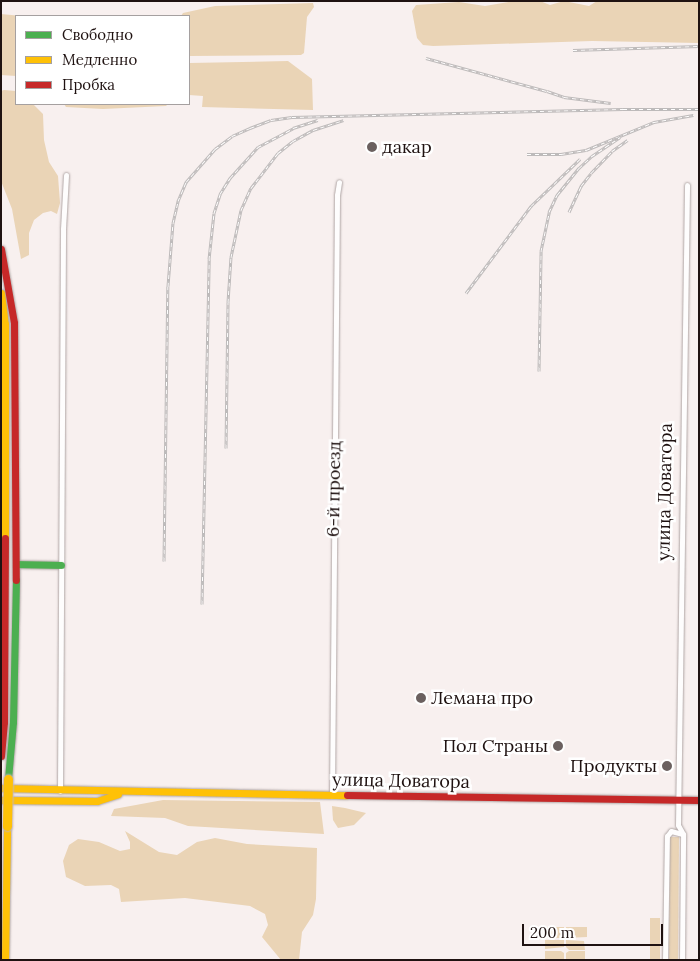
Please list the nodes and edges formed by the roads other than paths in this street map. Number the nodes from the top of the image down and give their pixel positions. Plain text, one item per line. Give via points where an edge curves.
1 (66, 175) dead end
2 (339, 182) dead end
3 (687, 185) dead end
4 (1, 249) edge
5 (1, 292) edge
6 (4, 564) edge
7 (16, 564) junction
8 (61, 565) junction
9 (1, 756) edge
10 (1, 788) edge
11 (60, 791) junction
12 (123, 792) junction
13 (332, 796) junction
14 (1, 800) edge
15 (678, 800) junction
16 (699, 800) edge
17 (678, 825) junction
18 (671, 831) junction
19 (683, 834) junction
20 (5, 960) edge
21 (665, 960) edge
22 (682, 960) edge

1 - 8 street
2 - 13 street, 6-й проезд
3 - 15 street, улица Доватора
4 - 7 main road via 14,323
5 - 6 main road via 5,324
6 - 9 main road
7 - 8 main road
7 - 20 main road, bridge
8 - 11 street
10 - 11 main road, улица Доватора
11 - 12 main road, улица Доватора
12 - 13 main road, улица Доватора
12 - 14 main road, улица Доватора via 97,801
13 - 15 main road, улица Доватора
15 - 16 main road, улица Доватора
15 - 17 street
17 - 18 street
17 - 19 street
18 - 19 street
18 - 21 street via 666,836
19 - 22 street

